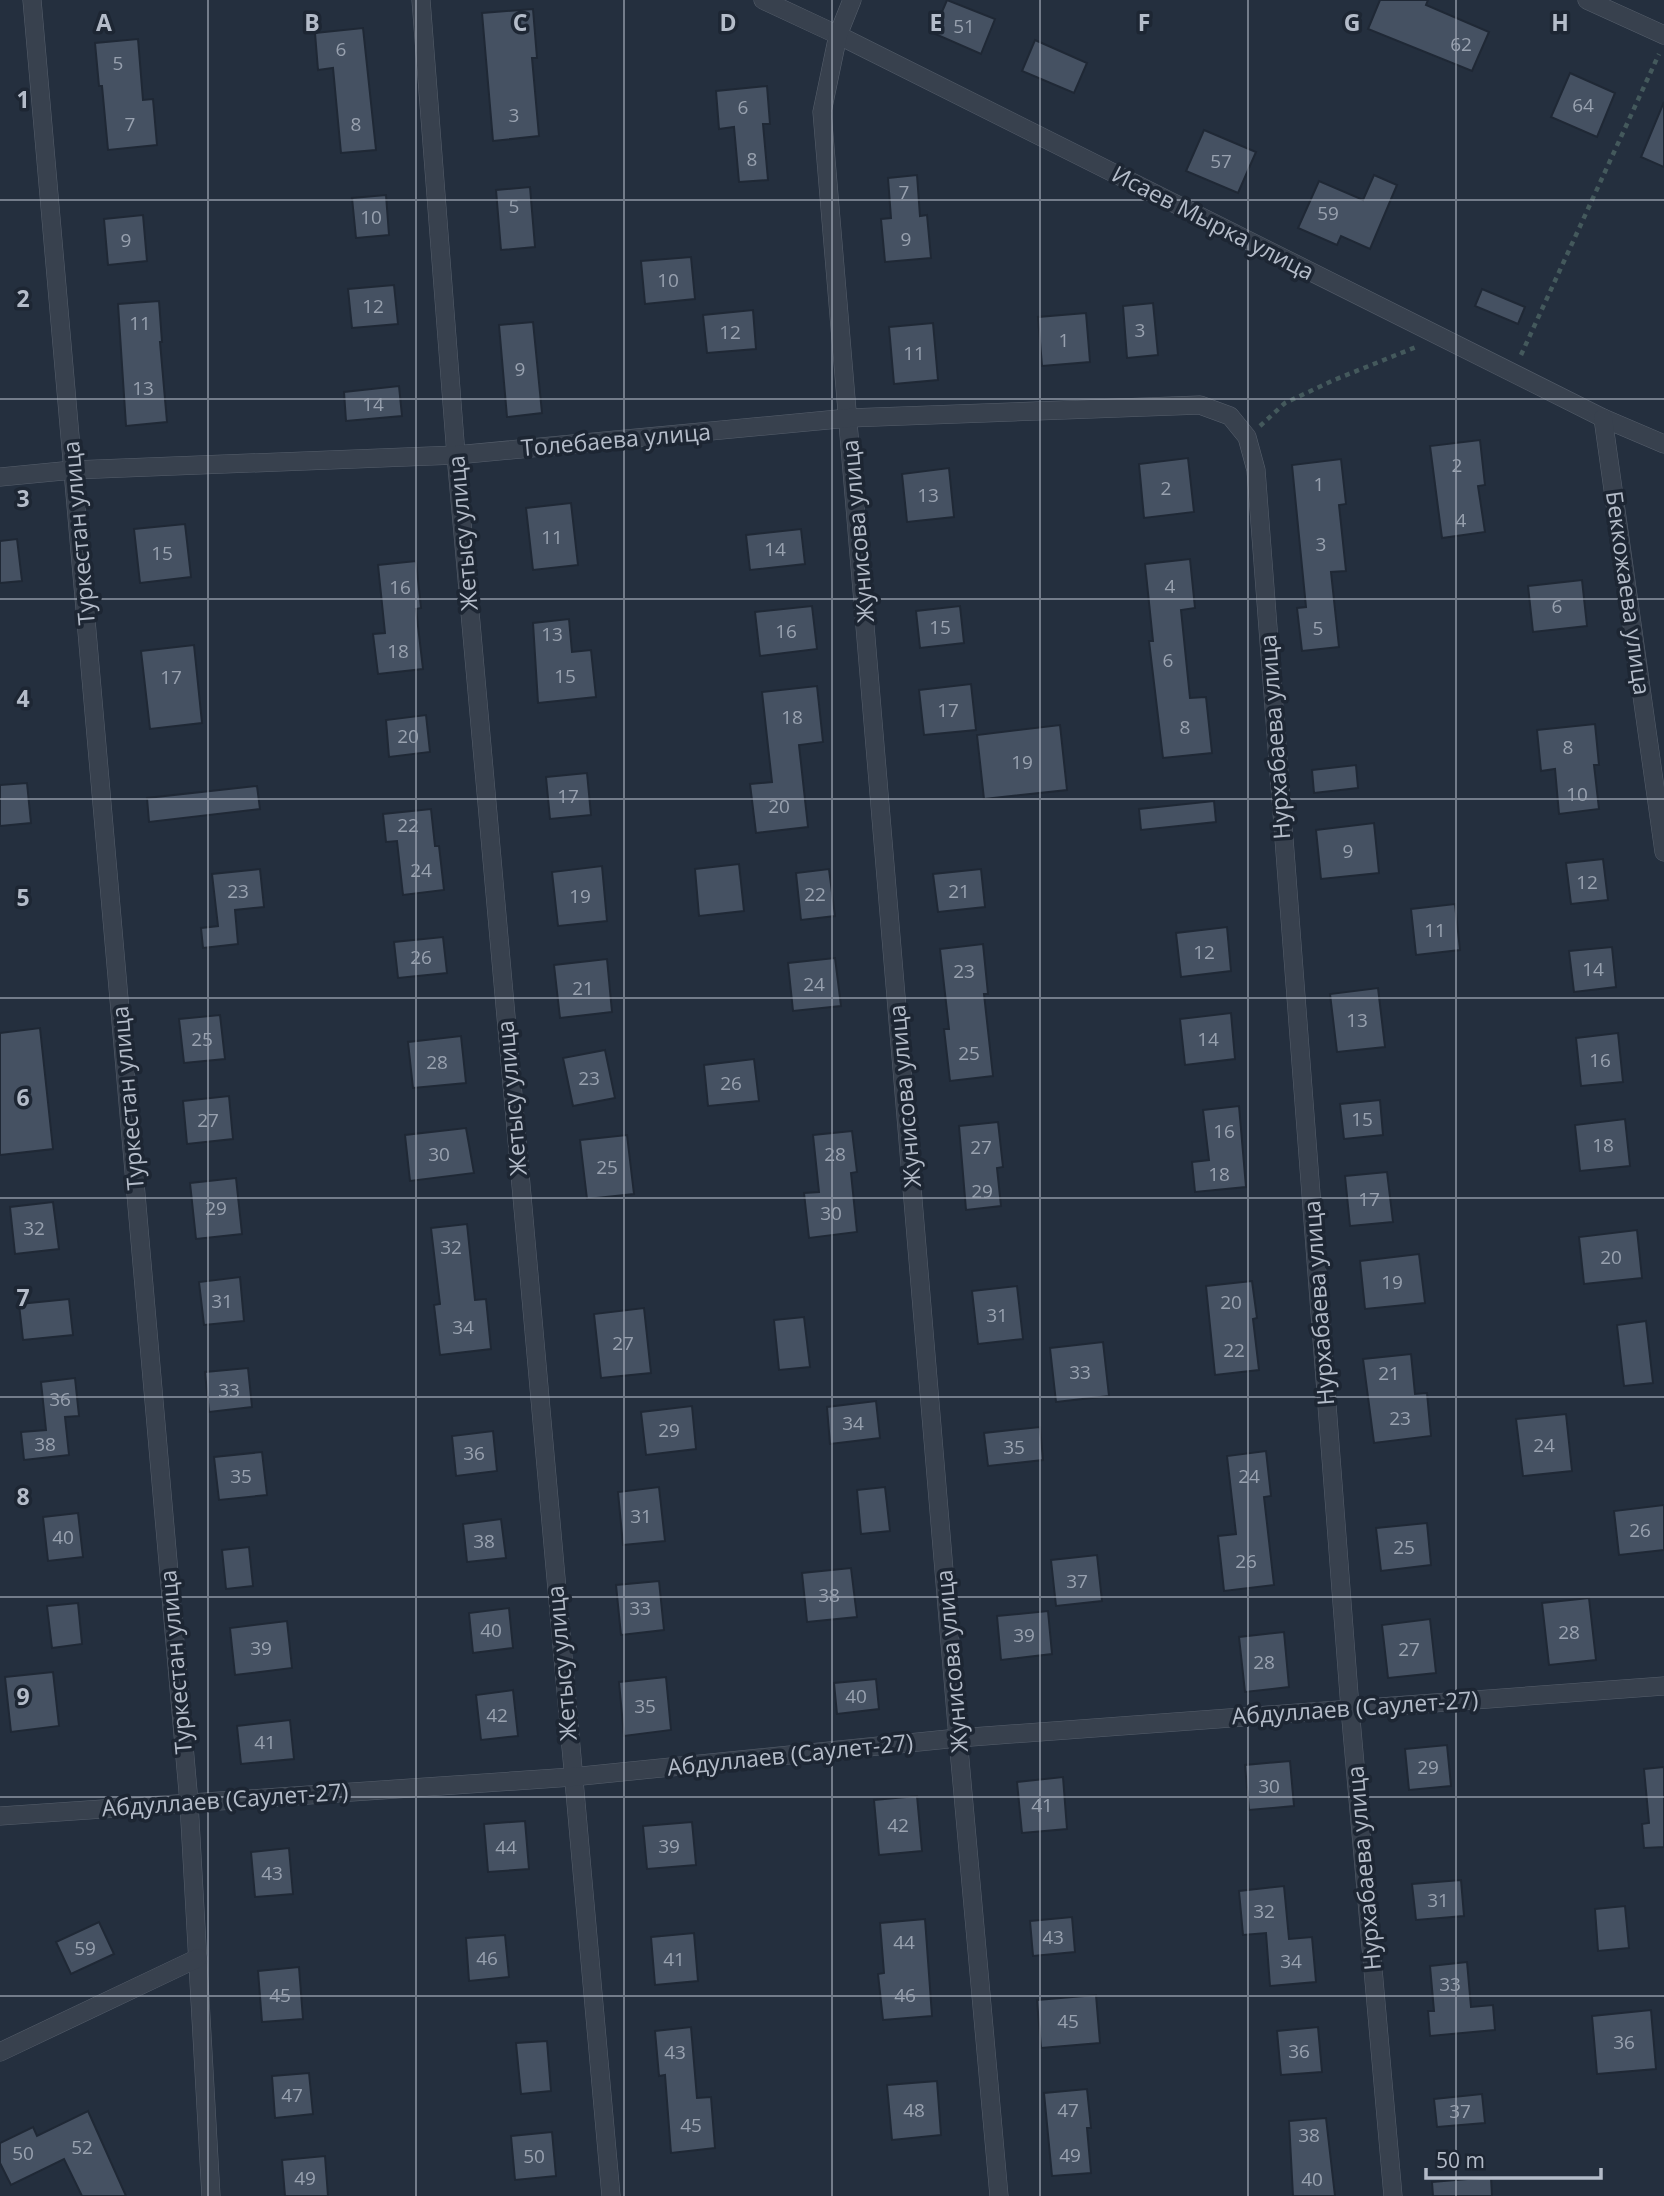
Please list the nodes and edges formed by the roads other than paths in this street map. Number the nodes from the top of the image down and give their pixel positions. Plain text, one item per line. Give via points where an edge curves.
1 (32, 0) edge
2 (421, 0) edge
3 (763, 0) edge
4 (852, 0) edge
5 (1587, 0) edge
6 (838, 35) junction
7 (1664, 36) edge
8 (1230, 416) joint
9 (849, 418) junction
10 (1603, 418) junction
11 (1664, 444) edge
12 (456, 455) junction
13 (74, 470) junction
14 (0, 477) edge
15 (1664, 849) edge
16 (1664, 1686) edge
17 (1350, 1708) junction
18 (958, 1738) junction
19 (572, 1777) junction
20 (188, 1803) junction
21 (0, 1816) edge
22 (198, 1958) junction
23 (0, 2052) edge
24 (211, 2196) edge
25 (611, 2196) edge
26 (999, 2196) edge
27 (1393, 2196) edge

1 - 13 street, Туркестан улица
2 - 12 street, Жетысу улица
3 - 6 street, Исаев Мырка улица
4 - 6 street, Жунисова улица
5 - 7 street
6 - 9 street, Жунисова улица via 821,112
6 - 10 street, Исаев Мырка улица
8 - 9 street, Толебаева улица via 1200,405
8 - 17 street, Нурхабаева улица via 1247,437 1256,470
9 - 12 street, Толебаева улица
9 - 18 street, Жунисова улица
10 - 11 street, Исаев Мырка улица
10 - 15 street, Беккожаева улица
12 - 13 street, Толебаева улица
12 - 19 street, Жетысу улица
13 - 14 street, Толебаева улица
13 - 20 street, Туркестан улица
16 - 17 street, Абдуллаев (Саулет-27)
17 - 18 street, Абдуллаев (Саулет-27)
17 - 27 street, Нурхабаева улица
18 - 19 street, Абдуллаев (Саулет-27)
18 - 26 street, Жунисова улица
19 - 20 street, Абдуллаев (Саулет-27)
19 - 25 street, Жетысу улица
20 - 21 street, Абдуллаев (Саулет-27)
20 - 22 street, Туркестан улица
22 - 23 street
22 - 24 street, Туркестан улица

